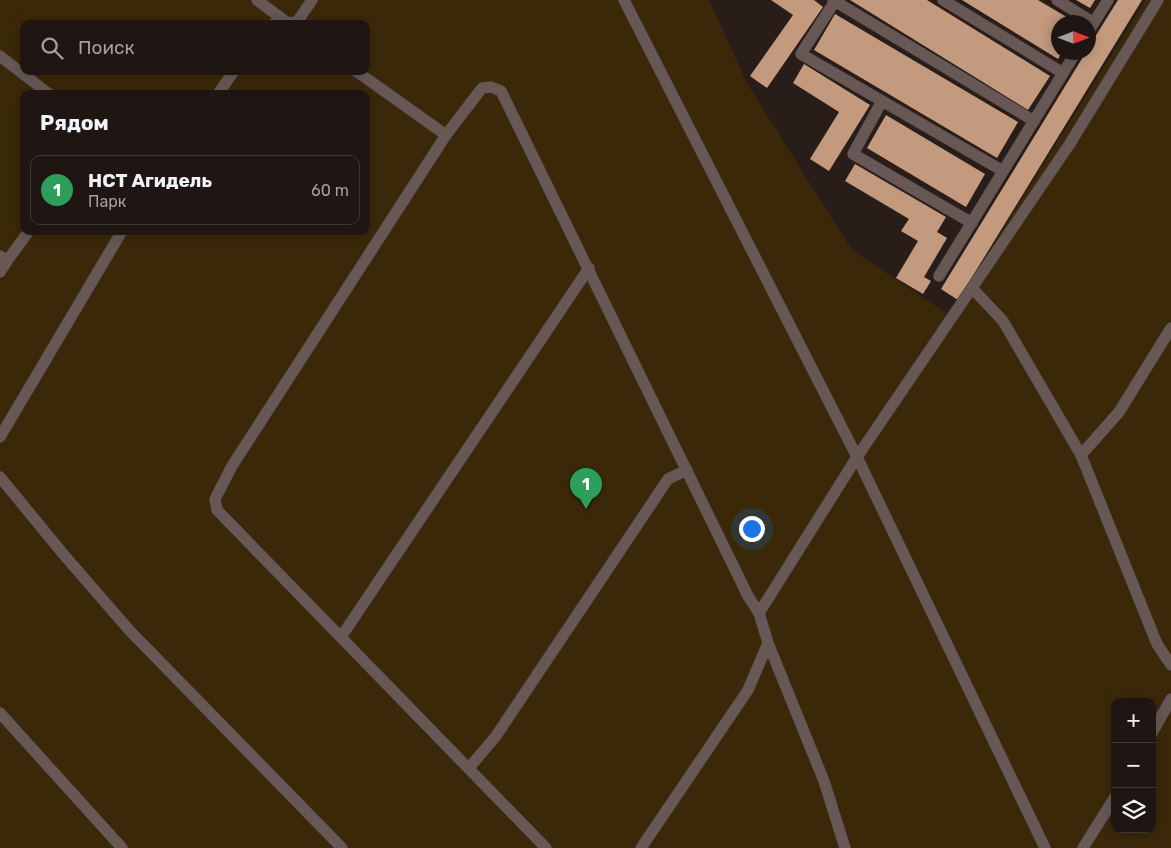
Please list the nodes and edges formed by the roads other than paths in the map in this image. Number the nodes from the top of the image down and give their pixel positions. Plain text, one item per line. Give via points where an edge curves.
1 (257, 0) edge
2 (312, 0) edge
3 (624, 0) edge
4 (942, 0) edge
5 (1057, 0) edge
6 (1108, 0) edge
7 (1158, 0) edge
8 (834, 1) edge
9 (1076, 15) edge
10 (1096, 19) edge
11 (284, 20) edge
12 (299, 20) edge
13 (0, 56) edge
14 (1071, 60) edge
15 (20, 72) edge
16 (1063, 73) junction
17 (24, 75) edge
18 (231, 75) edge
19 (362, 75) edge
20 (44, 90) edge
21 (221, 90) edge
22 (882, 101) junction
23 (1034, 121) junction
24 (446, 134) junction
25 (1003, 171) junction
26 (972, 222) junction
27 (25, 235) edge
28 (120, 235) edge
29 (4, 259) edge
30 (589, 268) junction
31 (0, 272) edge
32 (939, 276) dead end
33 (972, 288) junction
34 (1171, 328) edge
35 (0, 437) edge
36 (1081, 455) junction
37 (857, 458) junction
38 (687, 470) junction
39 (0, 477) edge
40 (759, 613) junction
41 (341, 637) junction
42 (768, 643) junction
43 (1171, 665) edge
44 (1171, 699) edge
45 (0, 713) edge
46 (1156, 726) edge
47 (469, 768) junction
48 (1111, 803) edge
49 (122, 848) edge
50 (342, 848) edge
51 (546, 848) edge
52 (641, 848) edge
53 (845, 848) edge
54 (1045, 848) edge
55 (1083, 848) edge

1 - 11 lane
2 - 12 lane
3 - 37 lane
4 - 16 lane
5 - 9 lane
6 - 10 lane
7 - 33 lane via 1069,145
8 - 22 lane via 801,54
8 - 23 lane
13 - 15 lane
14 - 16 lane
16 - 23 lane
17 - 20 lane
18 - 21 lane
19 - 24 lane
22 - 25 lane
22 - 26 lane via 853,154
23 - 25 lane
24 - 30 lane via 482,88 502,90
24 - 41 lane via 232,466 215,499 217,510
25 - 26 lane
26 - 32 lane
27 - 29 lane
28 - 35 lane
29 - 31 lane
30 - 38 lane
30 - 41 lane
33 - 36 lane via 1003,321
33 - 37 lane
34 - 36 lane via 1119,412
36 - 43 lane via 1157,644
37 - 40 lane
37 - 54 lane
38 - 40 lane
38 - 47 lane via 668,480 496,736
39 - 50 lane via 130,631
40 - 42 lane
41 - 47 lane
42 - 52 lane via 748,690
42 - 53 lane via 824,781
44 - 46 lane
45 - 49 lane
47 - 51 lane
48 - 55 lane

